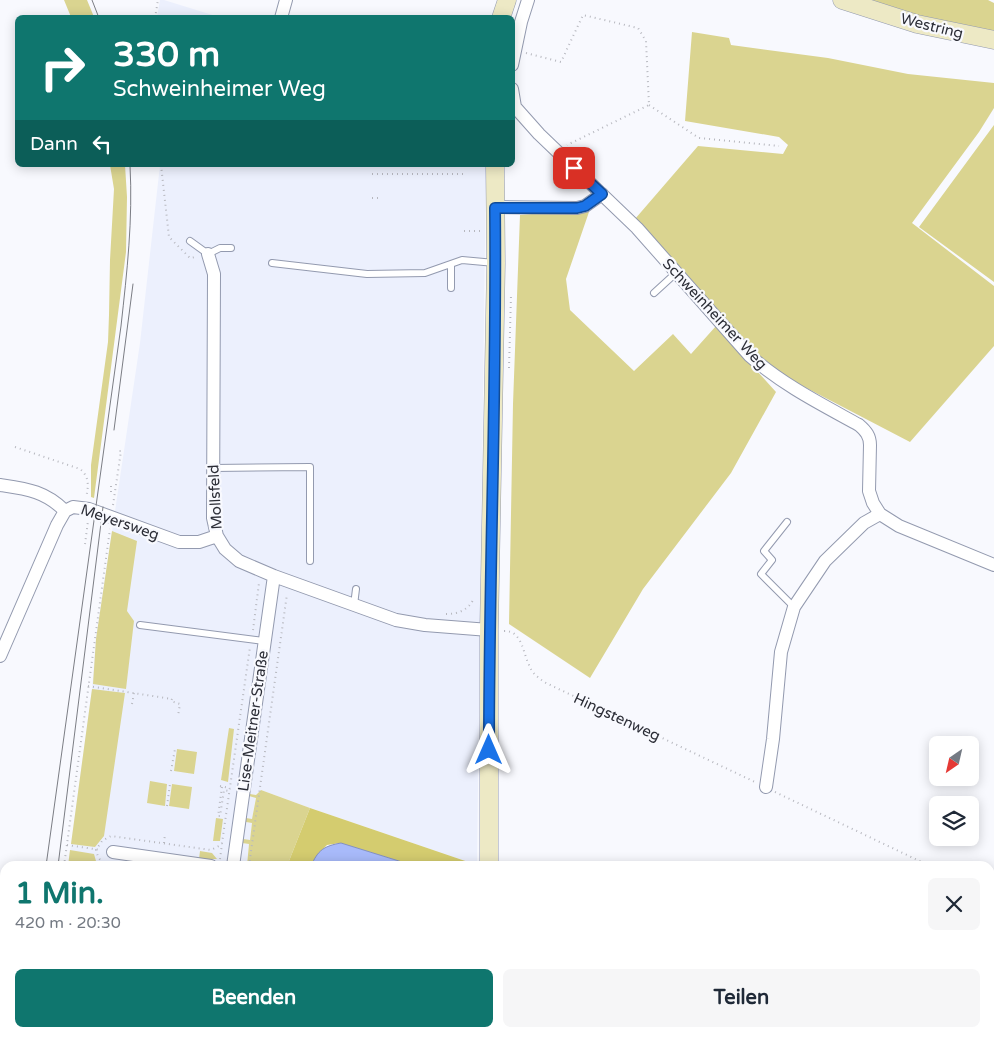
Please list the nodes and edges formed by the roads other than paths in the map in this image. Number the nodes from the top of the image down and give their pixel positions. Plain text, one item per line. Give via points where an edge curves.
1 (286, 0) edge
2 (498, 0) edge
3 (507, 0) edge
4 (528, 0) edge
5 (842, 0) edge
6 (282, 15) edge
7 (499, 15) edge
8 (500, 15) edge
9 (994, 40) edge
10 (515, 50) edge
11 (515, 107) edge
12 (495, 167) edge
13 (602, 194) junction
14 (495, 208) junction
15 (190, 241) dead end
16 (231, 248) dead end
17 (208, 254) junction
18 (272, 263) dead end
19 (496, 263) junction
20 (451, 264) junction
21 (677, 272) junction
22 (451, 288) dead end
23 (654, 293) dead end
24 (213, 468) junction
25 (0, 485) edge
26 (65, 511) junction
27 (880, 514) junction
28 (787, 522) dead end
29 (217, 536) junction
30 (310, 561) dead end
31 (994, 565) edge
32 (274, 576) junction
33 (356, 589) dead end
34 (354, 606) junction
35 (794, 607) junction
36 (140, 625) dead end
37 (489, 630) junction
38 (264, 641) junction
39 (0, 656) edge
40 (766, 787) road end
41 (113, 852) road end
42 (176, 861) edge
43 (234, 861) edge
44 (489, 861) edge

1 - 6 street
2 - 7 main road
3 - 8 main road
4 - 10 street
5 - 9 main road, Westring via 917,24
11 - 13 street, Schweinheimer Weg
12 - 14 main road
13 - 14 street via 577,208
13 - 21 street, Schweinheimer Weg
14 - 19 main road
15 - 17 lane
16 - 17 lane via 220,248
17 - 24 street, Mollsfeld via 214,274
18 - 20 lane via 367,274 425,273
19 - 20 lane via 462,260
19 - 37 main road
20 - 22 lane
21 - 23 lane
21 - 27 street, Schweinheimer Weg via 750,356 768,372 866,431 870,439 869,491
24 - 29 street, Mollsfeld via 213,518
24 - 30 lane via 310,467
25 - 26 street, Meyersweg via 42,494
26 - 29 street, Meyersweg via 73,507 87,508 160,532 179,542 199,542
26 - 39 street
27 - 31 street via 899,526
27 - 35 street via 864,523 826,561
28 - 35 lane via 764,551 772,560 761,574
29 - 32 street, Mollsfeld via 225,549 239,561
32 - 34 street, Mollsfeld
32 - 38 street, Lise-Meitner-Straße
33 - 34 lane
34 - 37 street, Mollsfeld via 425,626
35 - 40 street via 781,652
36 - 38 lane
37 - 44 main road
38 - 43 street, Lise-Meitner-Straße
41 - 42 street

